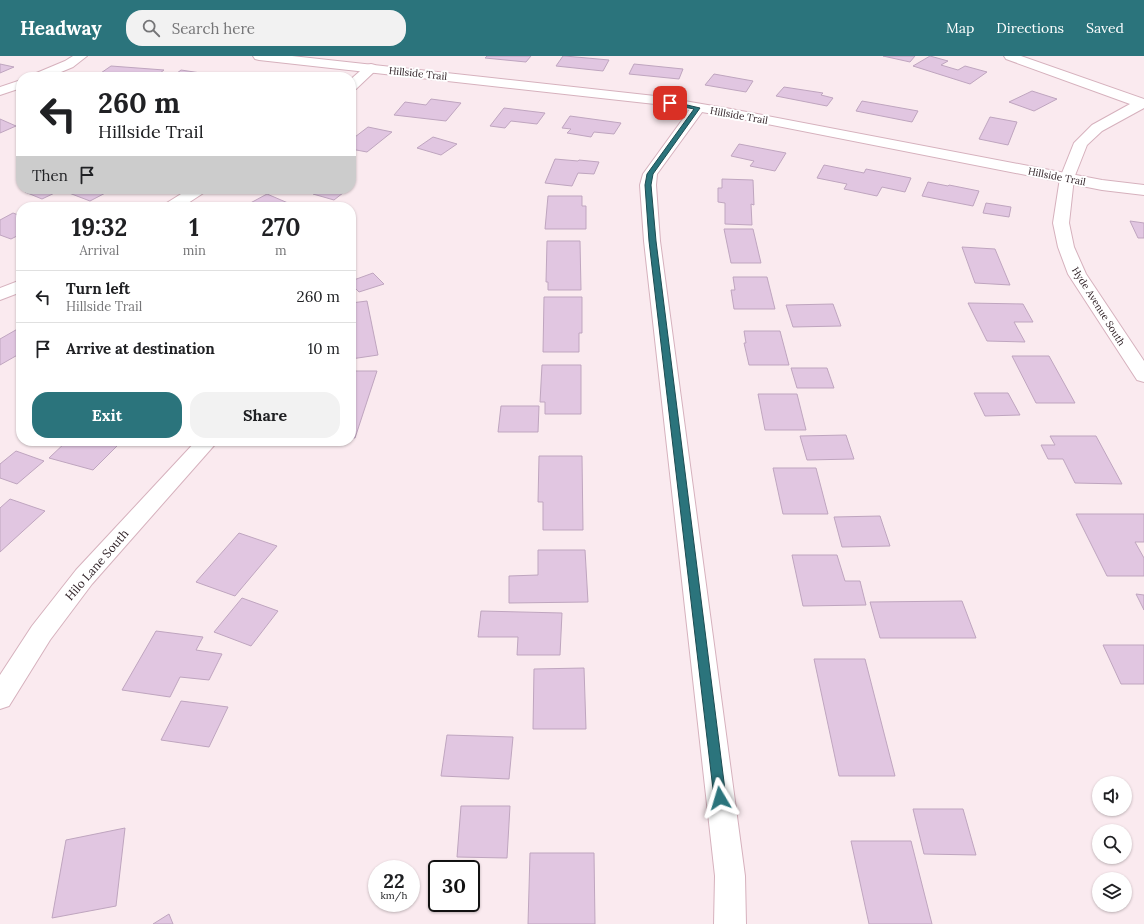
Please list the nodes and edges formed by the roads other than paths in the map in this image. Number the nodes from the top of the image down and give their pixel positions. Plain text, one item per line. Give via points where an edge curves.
1 (81, 56) edge
2 (259, 56) edge
3 (1010, 56) edge
4 (371, 68) junction
5 (50, 72) edge
6 (356, 82) edge
7 (16, 86) edge
8 (0, 92) edge
9 (1143, 104) edge
10 (698, 108) junction
11 (1067, 178) junction
12 (1144, 190) edge
13 (192, 194) edge
14 (179, 202) edge
15 (16, 287) edge
16 (0, 295) edge
17 (1144, 376) edge
18 (203, 446) edge
19 (0, 698) edge
20 (730, 924) edge

1 - 5 street
2 - 4 street, Hillside Trail
3 - 9 street
4 - 6 street
4 - 10 street, Hillside Trail via 621,96
7 - 8 street
9 - 11 street, Hyde Avenue South via 1096,128 1081,143
10 - 11 street, Hillside Trail
10 - 20 street via 650,174 648,185 652,241 730,876
11 - 12 street, Hillside Trail
11 - 17 street, Hyde Avenue South via 1061,223 1066,247 1077,274
13 - 14 street
15 - 16 street
18 - 19 street, Hilo Lane South via 84,577 41,633

